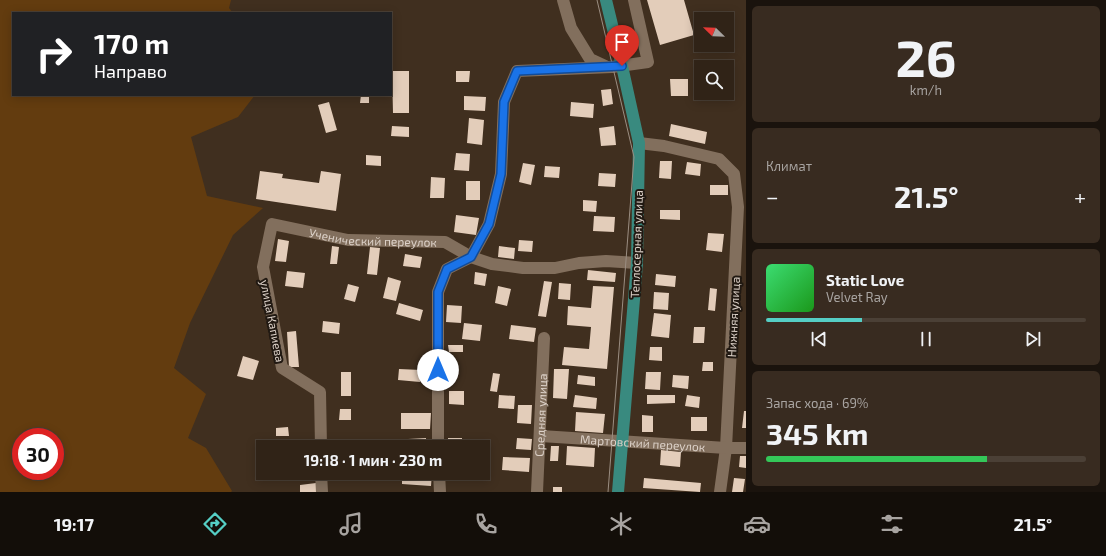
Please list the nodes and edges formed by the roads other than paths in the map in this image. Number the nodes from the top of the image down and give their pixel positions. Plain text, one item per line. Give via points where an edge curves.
1 (563, 0) edge
2 (606, 0) edge
3 (634, 0) edge
4 (622, 66) junction
5 (608, 68) junction
6 (639, 143) junction
7 (272, 224) joint
8 (471, 257) junction
9 (637, 263) junction
10 (544, 338) dead end
11 (541, 436) junction
12 (321, 440) edge
13 (438, 440) edge
14 (622, 441) junction
15 (726, 448) junction
16 (746, 448) edge
17 (321, 480) edge
18 (439, 480) edge
19 (322, 492) edge
20 (440, 492) edge
21 (537, 492) edge
22 (618, 492) edge
23 (720, 492) edge

1 - 5 street via 571,28 590,59
2 - 4 main road, Теплосерная улица
3 - 4 street via 648,62
4 - 5 street
4 - 6 main road, Теплосерная улица
5 - 8 street via 517,71 504,102 501,174 489,224
6 - 9 main road, Теплосерная улица
6 - 15 street, Нижняя улица via 719,159 734,174 738,207
7 - 8 street, Ученический переулок via 348,240 445,242
7 - 12 street, улица Капиева via 263,267 282,368 320,392
8 - 9 street, Ученический переулок via 492,264 523,268 555,268 606,261
8 - 13 street via 447,269 438,292
9 - 14 main road, Теплосерная улица
10 - 11 street, Средняя улица
11 - 14 street, Мартовский переулок
11 - 21 street, Средняя улица
14 - 15 street, Мартовский переулок
14 - 22 main road, Теплосерная улица
15 - 16 street, Мартовский переулок
15 - 23 street, Нижняя улица
17 - 19 street
18 - 20 street

